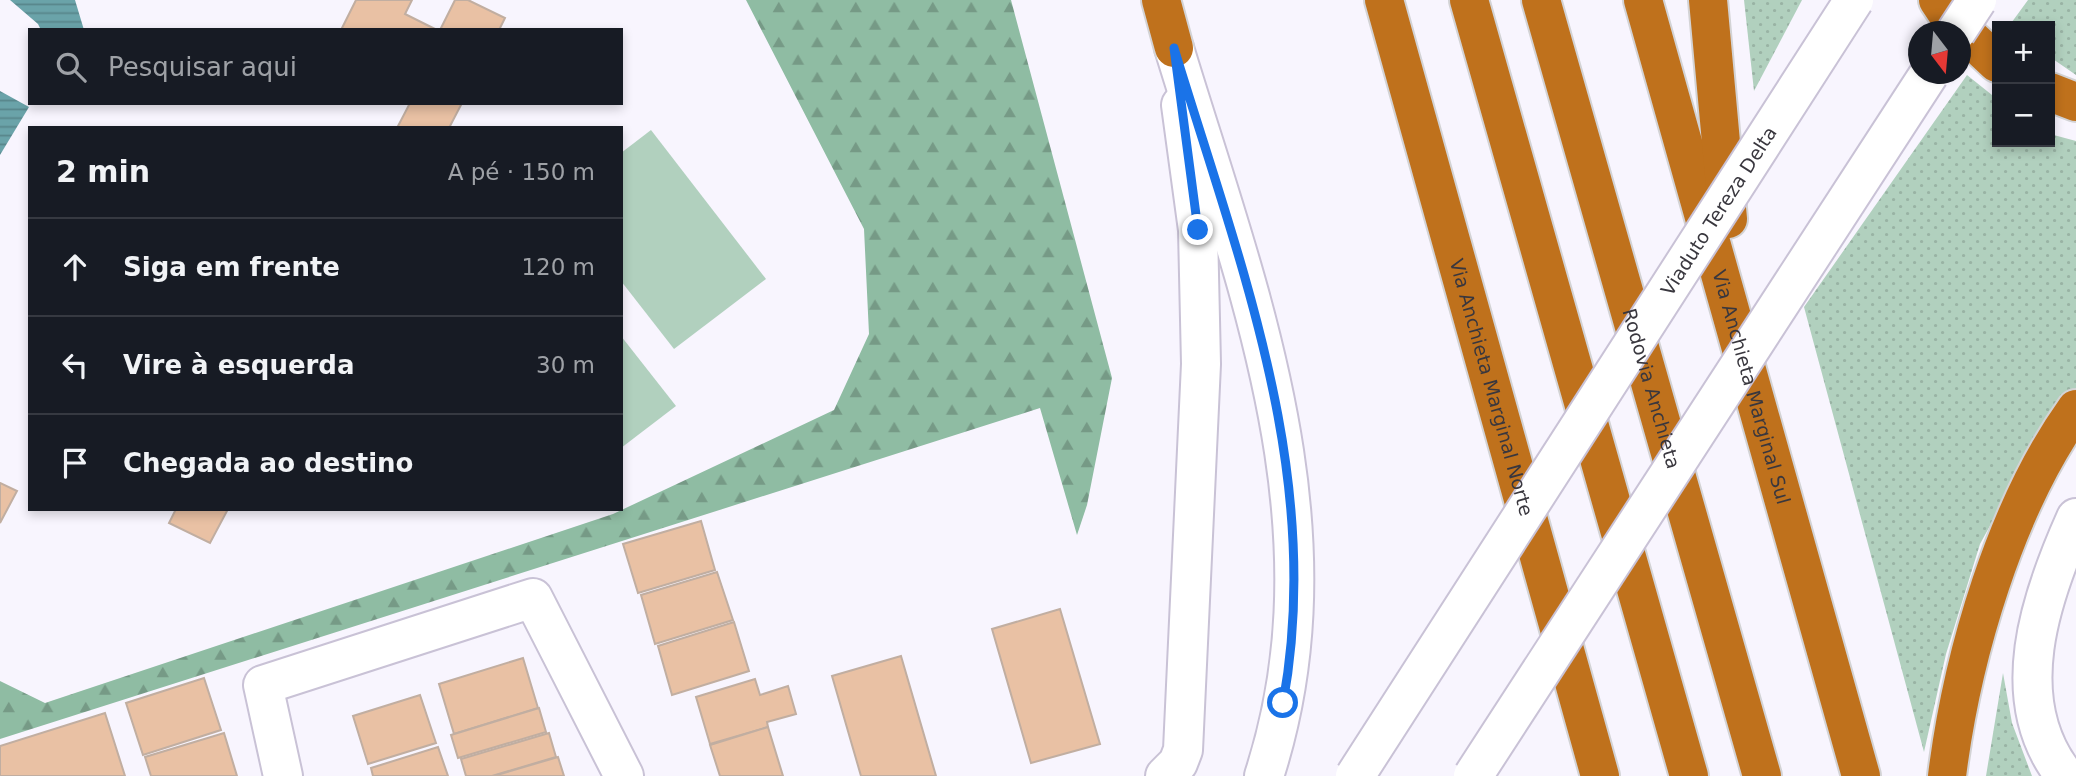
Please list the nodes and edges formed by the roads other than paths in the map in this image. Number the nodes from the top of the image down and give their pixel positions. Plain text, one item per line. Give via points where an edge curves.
1 (1161, 0) edge
2 (1384, 0) edge
3 (1469, 0) edge
4 (1541, 0) edge
5 (1643, 0) edge
6 (1708, 0) edge
7 (1854, 0) edge
8 (1938, 0) edge
9 (1977, 0) edge
10 (1963, 21) edge
11 (1174, 48) junction
12 (1992, 59) edge
13 (1923, 84) edge
14 (2055, 94) edge
15 (2076, 102) edge
16 (1740, 346) junction
17 (2076, 409) edge
18 (2076, 518) edge
19 (283, 776) edge
20 (624, 776) edge
21 (1165, 776) edge
22 (1264, 776) edge
23 (1355, 776) edge
24 (1473, 776) edge
25 (1600, 776) edge
26 (1689, 776) edge
27 (1762, 776) edge
28 (1861, 776) edge
29 (1947, 776) edge
30 (2065, 776) edge

1 - 11 highway
2 - 25 highway, Via Anchieta Marginal Norte
3 - 26 highway
4 - 27 highway, Rodovia Anchieta
5 - 16 highway, Via Anchieta Marginal Sul
6 - 16 highway
7 - 23 main road, Viaduto Tereza Delta, bridge
8 - 12 highway
9 - 10 main road, bridge
11 - 21 main road via 1198,230 1201,364 1183,750
11 - 22 main road via 1265,352 1287,458 1294,618 1283,703
13 - 24 main road, bridge
14 - 15 highway
16 - 28 highway, Via Anchieta Marginal Sul
17 - 29 highway via 2033,480 2006,541 1968,666
18 - 30 main road via 2044,600 2032,669 2038,720 2046,745
19 - 20 main road via 263,685 533,598

